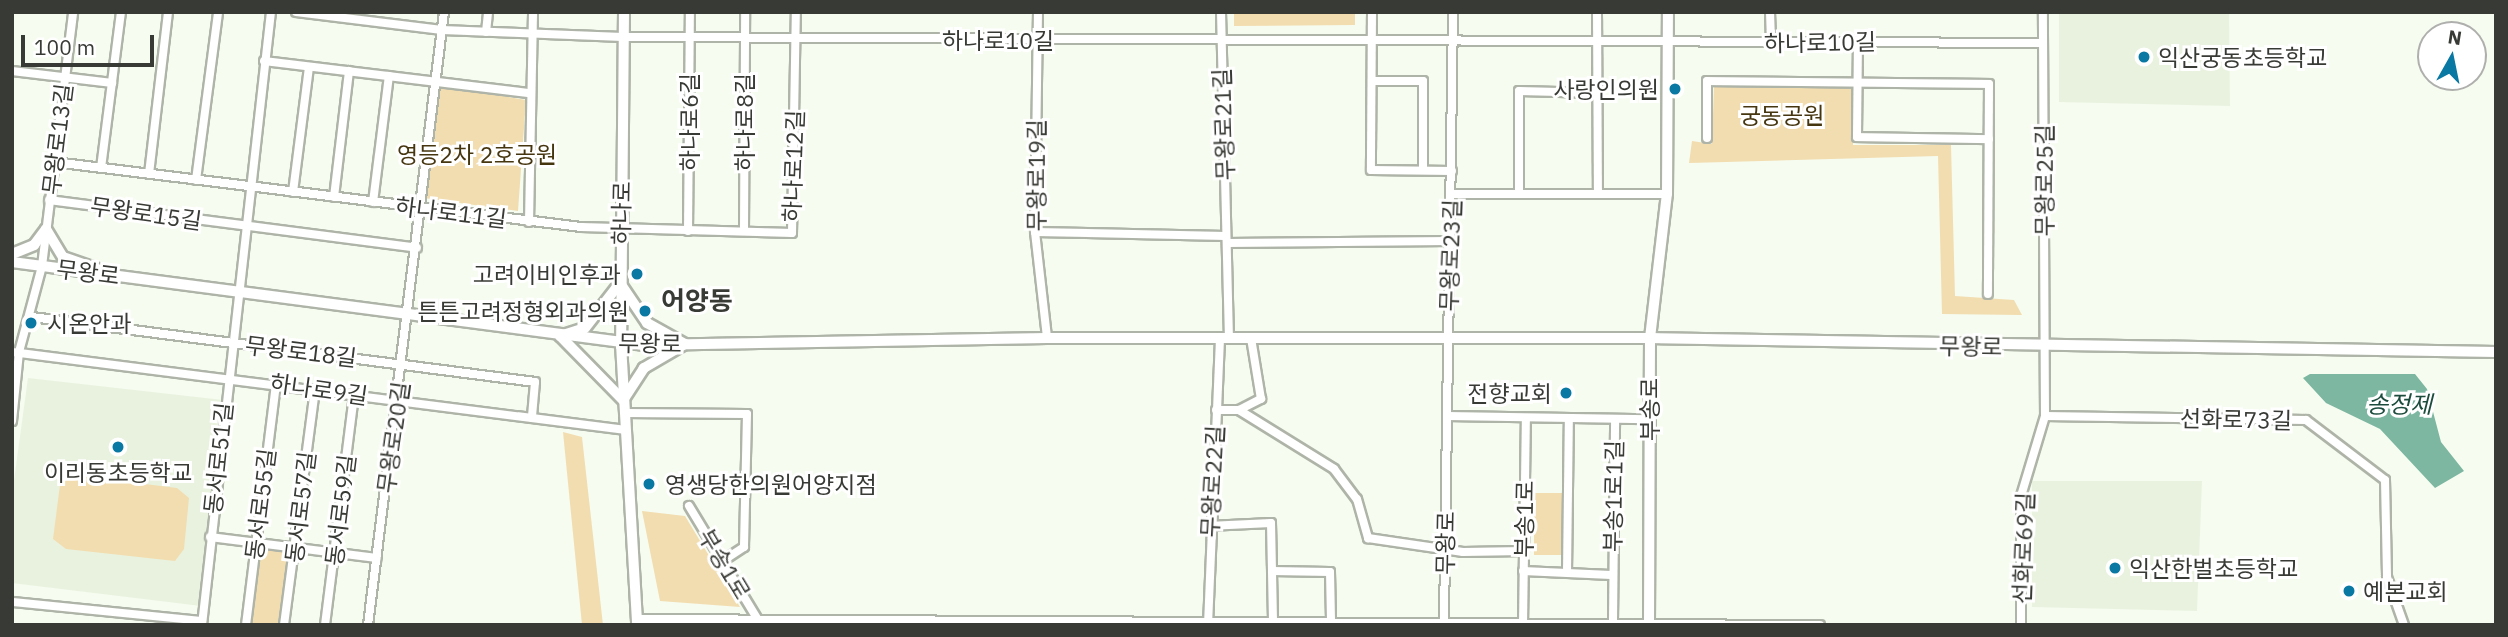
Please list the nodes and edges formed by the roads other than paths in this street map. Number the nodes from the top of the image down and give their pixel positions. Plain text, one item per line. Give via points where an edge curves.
1 (74, 12) edge
2 (121, 12) edge
3 (168, 12) edge
4 (218, 12) edge
5 (271, 12) edge
6 (296, 12) edge
7 (444, 12) edge
8 (488, 12) edge
9 (533, 12) edge
10 (624, 12) edge
11 (690, 12) edge
12 (745, 12) edge
13 (796, 12) edge
14 (1038, 12) edge
15 (1221, 12) edge
16 (1373, 12) edge
17 (1453, 12) edge
18 (1597, 12) edge
19 (1668, 12) edge
20 (1770, 12) edge
21 (2043, 12) edge
22 (442, 30) junction
23 (486, 32) junction
24 (533, 33) junction
25 (623, 37) junction
26 (689, 37) junction
27 (745, 38) junction
28 (796, 38) junction
29 (1221, 38) junction
30 (1372, 38) junction
31 (1453, 39) junction
32 (1597, 39) junction
33 (1037, 40) junction
34 (1858, 40) junction
35 (1771, 43) junction
36 (2043, 43) junction
37 (1671, 44) junction
38 (264, 61) junction
39 (309, 66) junction
40 (12, 71) edge
41 (349, 71) junction
42 (389, 76) junction
43 (64, 78) junction
44 (1372, 81) junction
45 (436, 82) junction
46 (112, 83) junction
47 (1857, 83) junction
48 (530, 93) junction
49 (1598, 93) junction
50 (1707, 138) dead end
51 (1989, 139) junction
52 (54, 162) junction
53 (102, 168) junction
54 (1423, 170) junction
55 (1451, 171) junction
56 (149, 174) junction
57 (196, 180) junction
58 (247, 186) junction
59 (293, 192) junction
60 (1452, 194) junction
61 (1519, 194) junction
62 (1598, 194) junction
63 (1667, 194) junction
64 (334, 197) junction
65 (49, 200) junction
66 (373, 202) junction
67 (421, 208) junction
68 (529, 222) junction
69 (242, 225) junction
70 (46, 229) junction
71 (621, 230) junction
72 (688, 231) junction
73 (744, 231) junction
74 (1035, 232) junction
75 (1226, 239) junction
76 (1450, 241) junction
77 (417, 248) junction
78 (12, 254) edge
79 (12, 262) edge
80 (42, 266) junction
81 (116, 275) junction
82 (620, 282) junction
83 (237, 291) junction
84 (1988, 294) dead end
85 (409, 315) junction
86 (32, 317) junction
87 (560, 336) junction
88 (1047, 338) junction
89 (1225, 338) junction
90 (1251, 338) junction
91 (1650, 338) junction
92 (1447, 339) junction
93 (229, 342) junction
94 (621, 344) junction
95 (685, 344) junction
96 (2046, 348) junction
97 (16, 352) edge
98 (2496, 352) edge
99 (402, 364) junction
100 (226, 377) junction
101 (276, 384) junction
102 (315, 389) junction
103 (354, 394) junction
104 (398, 400) junction
105 (623, 400) junction
106 (1216, 410) junction
107 (1240, 410) junction
108 (625, 413) junction
109 (1447, 416) junction
110 (2045, 416) junction
111 (532, 418) junction
112 (1526, 418) junction
113 (1569, 419) junction
114 (1649, 419) junction
115 (12, 421) edge
116 (1615, 421) junction
117 (626, 430) junction
118 (689, 506) dead end
119 (1208, 526) junction
120 (210, 537) junction
121 (254, 543) junction
122 (1445, 547) junction
123 (295, 548) junction
124 (1524, 551) junction
125 (335, 553) junction
126 (377, 558) junction
127 (724, 560) junction
128 (1272, 571) junction
129 (1523, 572) junction
130 (1567, 572) junction
131 (1611, 575) junction
132 (12, 602) edge
133 (1273, 620) junction
134 (1331, 620) junction
135 (1444, 620) junction
136 (1613, 621) junction
137 (637, 622) edge
138 (1523, 622) edge
139 (202, 623) edge
140 (1208, 623) edge
141 (761, 624) edge
142 (1649, 624) edge
143 (246, 625) edge
144 (284, 625) edge
145 (325, 625) edge
146 (368, 625) edge
147 (1820, 625) edge
148 (2021, 625) edge
149 (2404, 625) edge

1 - 43 street, 무왕로13길
2 - 46 street
3 - 56 street
4 - 57 street
5 - 38 street
6 - 22 street, 하나로10길
7 - 22 street, 무왕로20길
8 - 23 street
9 - 24 street, 하나로11길
10 - 25 street, 하나로
11 - 26 street, 하나로6길
12 - 27 street, 하나로8길
13 - 28 street, 하나로12길
14 - 33 street, 무왕로19길
15 - 29 street, 무왕로21길
16 - 30 street
17 - 31 street, 무왕로23길
18 - 32 street
19 - 37 street, 부송로
20 - 35 street
21 - 36 street, 무왕로25길
22 - 23 street, 하나로10길
22 - 45 street, 무왕로20길
23 - 24 street, 하나로10길
24 - 25 street, 하나로10길
24 - 48 street, 하나로11길
25 - 26 street, 하나로10길
25 - 71 street, 하나로
26 - 27 street, 하나로10길
26 - 72 street, 하나로6길
27 - 28 street, 하나로10길
27 - 73 street, 하나로8길
28 - 33 street, 하나로10길
28 - 73 street, 하나로12길 via 792,233
29 - 30 street, 하나로10길
29 - 33 street, 하나로10길
29 - 75 street, 무왕로21길
30 - 31 street, 하나로10길
30 - 44 street
31 - 32 street, 하나로10길
31 - 55 street, 무왕로23길
32 - 37 street, 하나로10길
32 - 49 street
33 - 74 street, 무왕로19길
34 - 35 street, 하나로10길
34 - 36 street, 하나로10길
34 - 47 street
35 - 37 street, 하나로10길
36 - 96 street, 무왕로25길
37 - 63 street, 부송로
38 - 39 street
38 - 58 street
39 - 41 street
39 - 59 street
40 - 43 street
41 - 42 street
41 - 64 street
42 - 45 street
42 - 66 street, 하나로11길
43 - 46 street
43 - 52 street, 무왕로13길
44 - 54 street via 1423,81
44 - 54 street, 무왕로23길 via 1371,170
45 - 48 street
45 - 67 street, 무왕로20길
46 - 53 street
47 - 50 street via 1707,81
47 - 51 street via 1857,137
47 - 51 street via 1989,84
48 - 68 street, 하나로11길
49 - 61 street via 1519,91
49 - 62 street
51 - 84 street
52 - 53 street, 하나로11길
52 - 65 street, 무왕로13길
53 - 56 street, 하나로11길
54 - 55 street, 무왕로23길
55 - 60 street, 무왕로23길
56 - 57 street, 하나로11길
57 - 58 street, 하나로11길
58 - 59 street, 하나로11길
58 - 69 street
59 - 64 street, 하나로11길
60 - 61 street
60 - 76 street, 무왕로23길
61 - 62 street
62 - 63 street
63 - 91 street, 부송로
64 - 66 street, 하나로11길
65 - 69 street, 무왕로15길
65 - 70 street, 무왕로13길
66 - 67 street, 하나로11길
67 - 68 street, 하나로11길
67 - 77 street, 무왕로20길
68 - 71 street, 하나로11길
69 - 77 street, 무왕로15길
69 - 83 street
70 - 78 street via 34,245
70 - 80 street, 무왕로13길
70 - 81 street via 50,244 63,257
71 - 72 street, 하나로12길
71 - 82 street, 하나로
72 - 73 street, 하나로12길
74 - 75 street
74 - 88 street, 무왕로19길
75 - 76 street
75 - 89 street, 무왕로21길
76 - 92 street, 무왕로23길
77 - 85 street, 무왕로20길
79 - 80 street, 무왕로
80 - 81 street, 무왕로
80 - 86 street, 무왕로13길
81 - 83 street, 무왕로
82 - 87 street via 585,328
82 - 94 street, 하나로
82 - 95 street via 646,323
83 - 85 street, 무왕로
83 - 93 street, 동서로51길
85 - 87 street, 무왕로
85 - 99 street, 무왕로20길
86 - 93 street, 무왕로18길
86 - 97 street, 무왕로13길
87 - 94 street, 무왕로
87 - 105 street
88 - 89 street, 무왕로
88 - 95 street, 무왕로
89 - 90 street, 무왕로
89 - 106 street, 무왕로22길
90 - 92 street, 무왕로
90 - 107 street via 1261,399
91 - 92 street, 무왕로
91 - 96 street, 무왕로
91 - 114 street, 부송로
92 - 109 street, 무왕로
93 - 99 street, 무왕로18길
93 - 100 street, 동서로51길
94 - 95 street, 무왕로
94 - 105 street, 하나로
95 - 105 street via 644,368
96 - 98 street, 무왕로
96 - 110 street, 선화로69길
97 - 100 street, 하나로9길
97 - 115 street, 무왕로13길
99 - 104 street, 무왕로20길
99 - 111 street, 무왕로18길 via 535,382
100 - 101 street, 하나로9길
100 - 120 street, 동서로51길
101 - 102 street, 하나로9길
101 - 121 street, 동서로55길
102 - 103 street, 하나로9길
102 - 123 street, 동서로57길
103 - 104 street, 하나로9길
103 - 125 street, 동서로59길
104 - 111 street, 하나로9길
104 - 126 street, 무왕로20길
105 - 108 street, 하나로
106 - 107 street
106 - 119 street, 무왕로22길
107 - 122 street via 1335,470 1357,499 1368,538
108 - 117 street, 하나로
108 - 127 street via 747,414 744,547
109 - 112 street, 부송1로1길
109 - 122 street, 무왕로
110 - 148 street, 선화로69길 via 2021,496
110 - 149 street, 선화로73길 via 2306,420 2385,480 2387,577
111 - 117 street, 하나로9길
112 - 113 street, 부송1로1길
112 - 124 street, 부송1로
113 - 116 street, 부송1로1길
113 - 130 street, 부송1로1길
114 - 116 street
114 - 142 street, 부송로
116 - 131 street, 부송1로1길
117 - 137 street, 하나로
118 - 127 street, 부송1로
119 - 128 street via 1270,523
119 - 140 street, 무왕로22길
120 - 121 street
120 - 139 street, 동서로51길
121 - 123 street
121 - 143 street, 동서로55길
122 - 124 street
122 - 135 street, 무왕로
123 - 125 street
123 - 144 street, 동서로57길
124 - 129 street, 부송1로
125 - 126 street
125 - 145 street, 동서로59길
126 - 146 street, 무왕로20길
127 - 141 street, 부송1로
128 - 133 street
128 - 134 street via 1330,572
129 - 130 street, 부송1로1길
129 - 138 street, 부송1로
130 - 131 street, 부송1로1길
131 - 136 street, 부송1로1길
132 - 139 street
133 - 134 street, 부송1로
133 - 140 street, 부송1로
134 - 135 street, 부송1로
135 - 138 street, 부송1로
136 - 138 street, 부송1로
136 - 142 street, 부송1로
137 - 141 street, 부송1로
140 - 141 street, 부송1로
142 - 147 street, 부송1로

